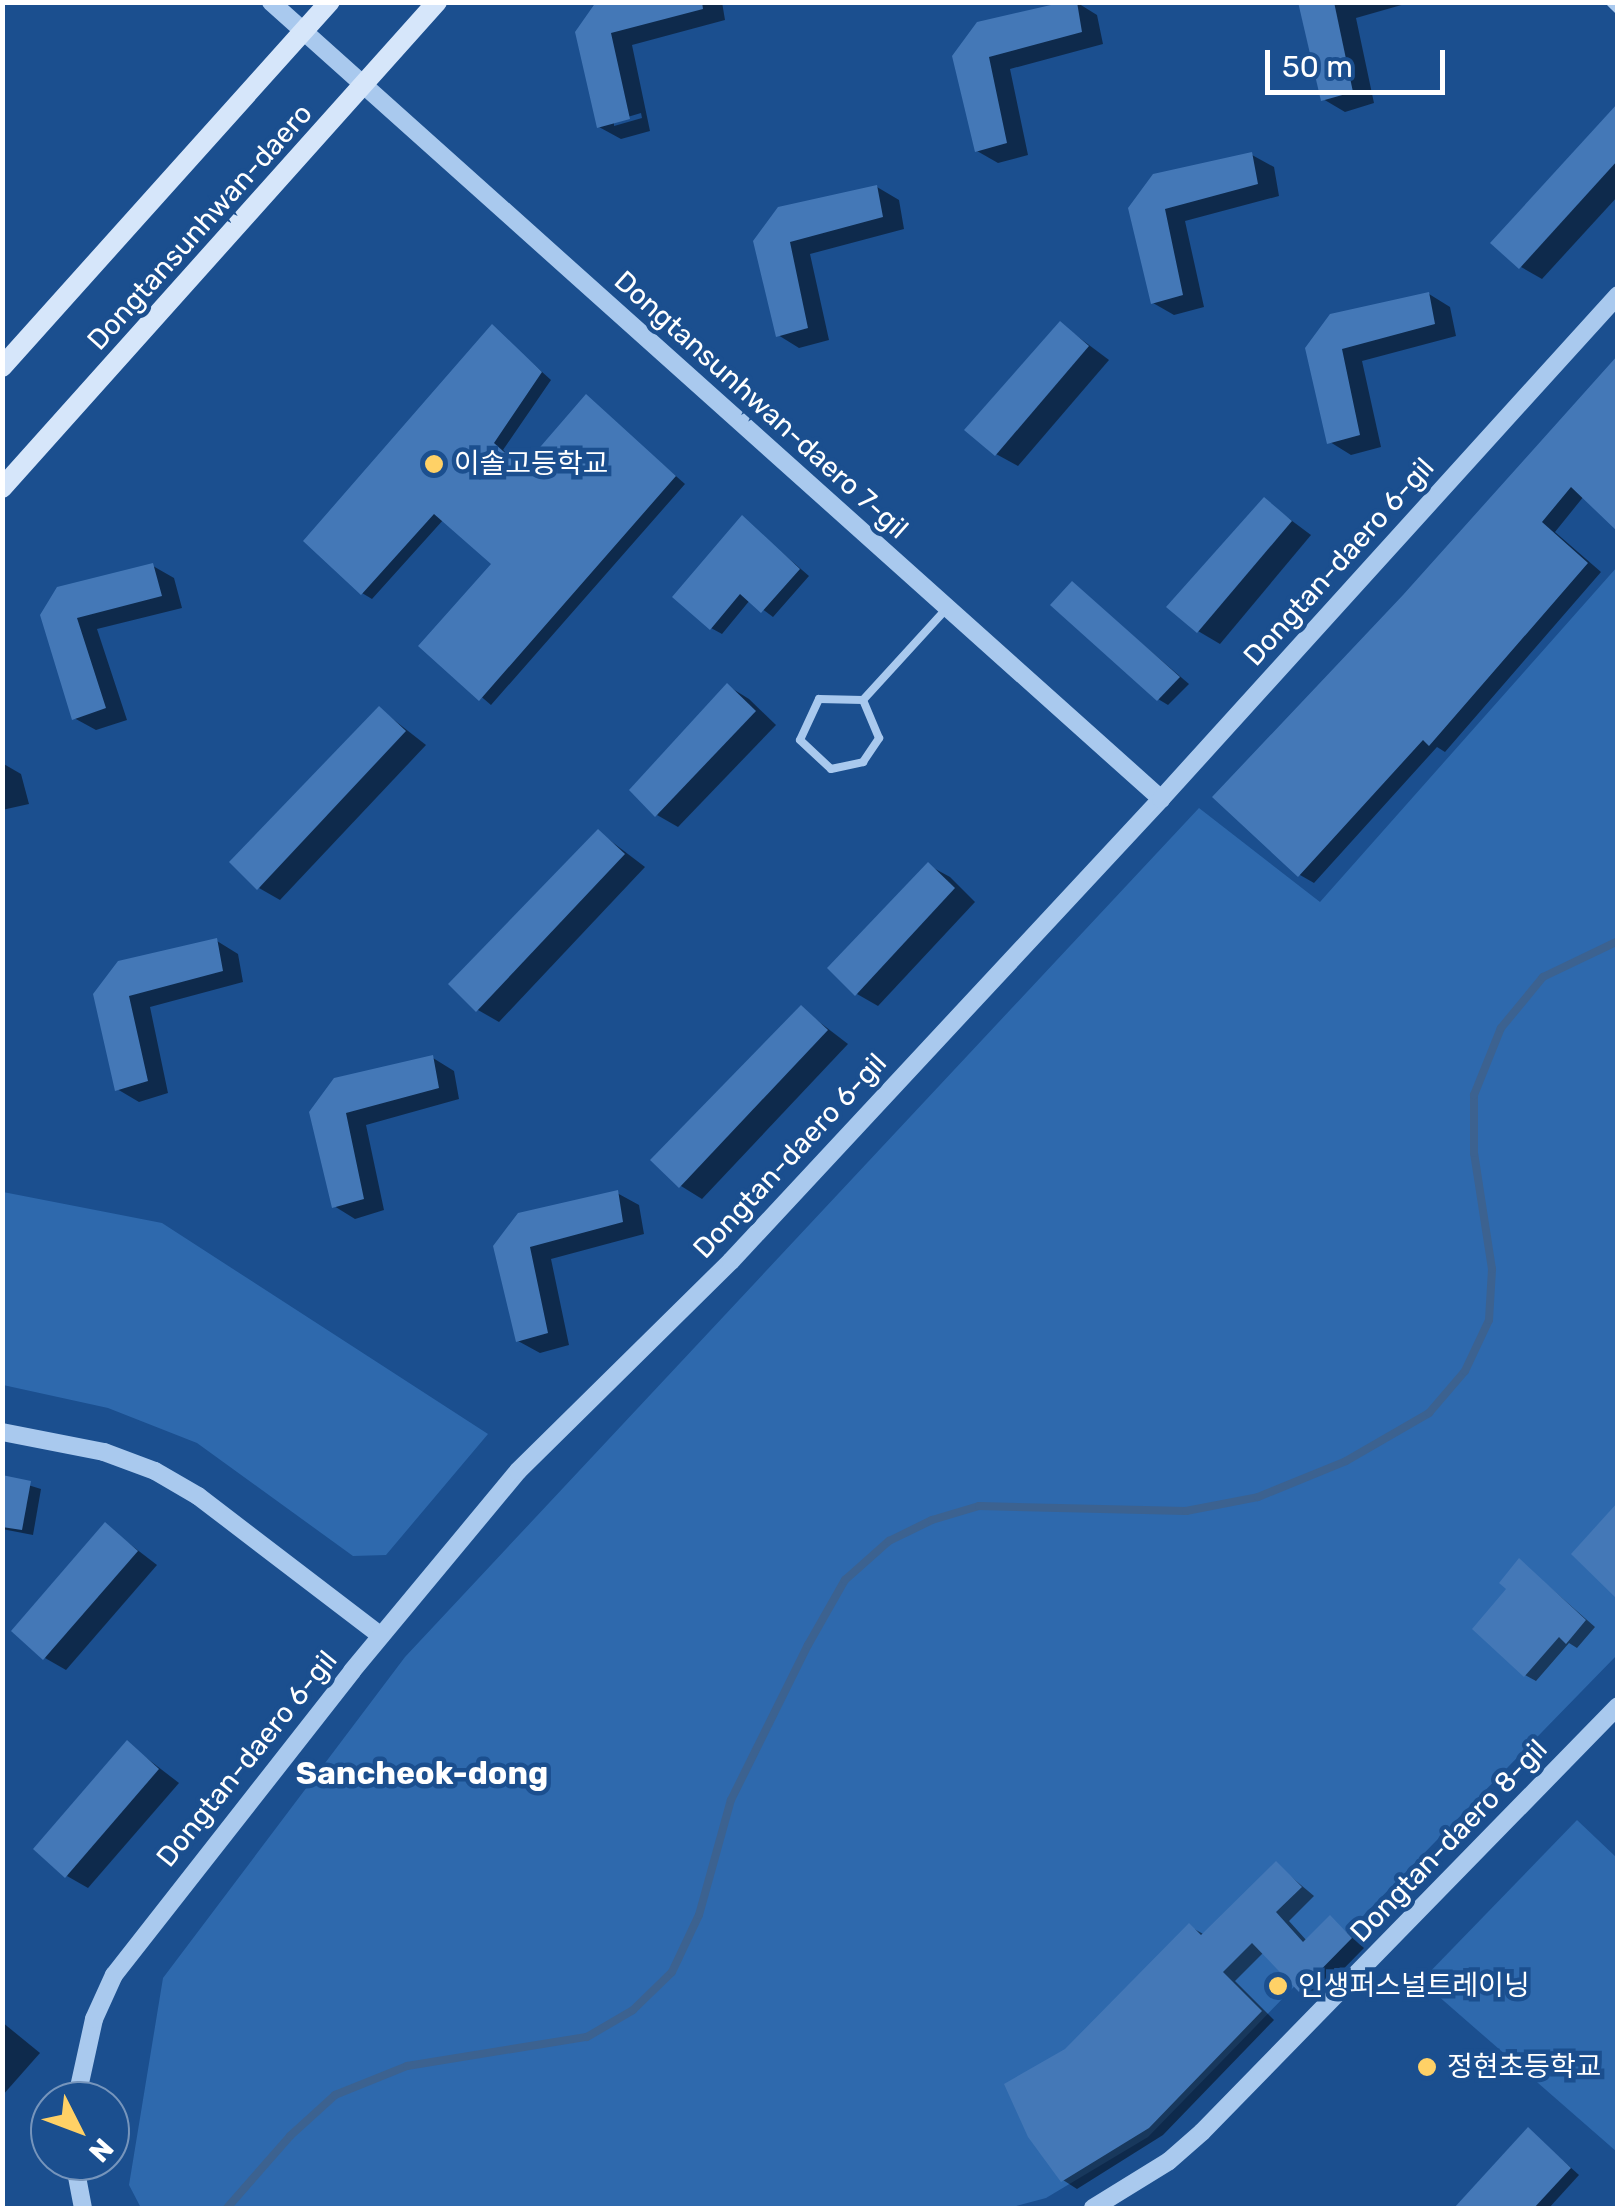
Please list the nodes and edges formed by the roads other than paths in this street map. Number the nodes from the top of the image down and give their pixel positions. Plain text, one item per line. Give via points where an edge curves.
1 (271, 2) edge
2 (330, 2) edge
3 (438, 2) edge
4 (1611, 2) edge
5 (1618, 9) edge
6 (304, 32) junction
7 (363, 86) junction
8 (1618, 296) edge
9 (2, 367) edge
10 (2, 488) edge
11 (948, 608) junction
12 (863, 700) junction
13 (1161, 800) junction
14 (2, 1432) edge
15 (380, 1636) junction
16 (1618, 1706) edge
17 (80, 2081) edge
18 (78, 2181) edge
19 (83, 2208) edge
20 (1093, 2208) edge

1 - 6 street, Dongtansunhwan-daero 7-gil
2 - 6 main road, Dongtansunhwan-daero
3 - 7 main road, Dongtansunhwan-daero
4 - 5 street
6 - 7 street, Dongtansunhwan-daero 7-gil
6 - 9 main road, Dongtansunhwan-daero
7 - 10 main road, Dongtansunhwan-daero
7 - 11 street, Dongtansunhwan-daero 7-gil
8 - 13 street, Dongtan-daero 6-gil
11 - 12 lane
11 - 13 street, Dongtansunhwan-daero 7-gil
12 - 12 lane via 879,738 863,762 830,769 800,740 819,700
13 - 15 street, Dongtan-daero 6-gil via 731,1261 536,1451
14 - 15 street via 104,1452 155,1472 198,1496
15 - 17 street, Dongtan-daero 6-gil via 114,1975 94,2019
16 - 20 street, Dongtan-daero 8-gil via 1202,2132
18 - 19 street

